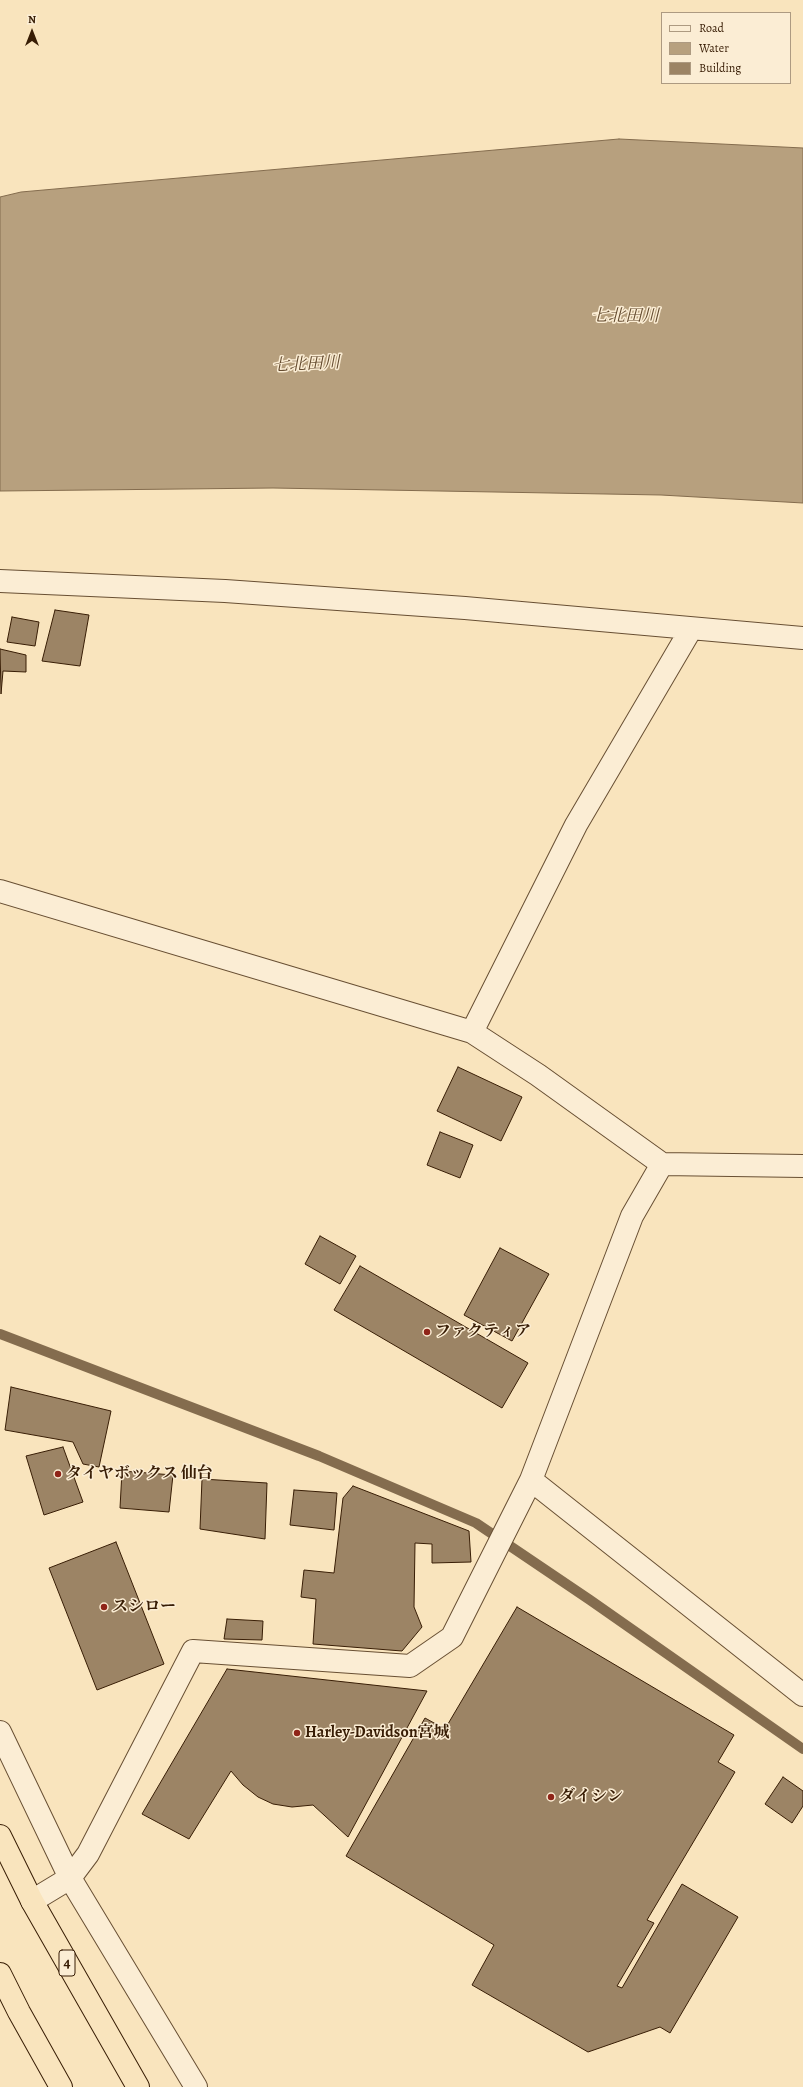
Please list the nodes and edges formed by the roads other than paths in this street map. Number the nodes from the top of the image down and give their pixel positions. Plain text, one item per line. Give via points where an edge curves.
1 (0, 581) edge
2 (691, 629) junction
3 (803, 638) edge
4 (0, 891) edge
5 (472, 1032) junction
6 (662, 1164) junction
7 (803, 1166) edge
8 (527, 1488) junction
9 (803, 1695) edge
10 (0, 1732) edge
11 (0, 1836) edge
12 (70, 1878) junction
13 (32, 1901) junction
14 (0, 1974) edge
15 (61, 2087) edge
16 (138, 2087) edge
17 (196, 2087) edge

1 - 2 street via 225,591
2 - 3 street
2 - 5 street via 576,825
4 - 5 street
5 - 6 street via 538,1075
6 - 7 street
6 - 8 street via 632,1216
8 - 9 street
8 - 12 street via 452,1637 410,1666 193,1650 88,1854
10 - 12 street
11 - 13 highway, 4
12 - 13 street
12 - 17 street
13 - 16 highway, 4
14 - 15 highway

